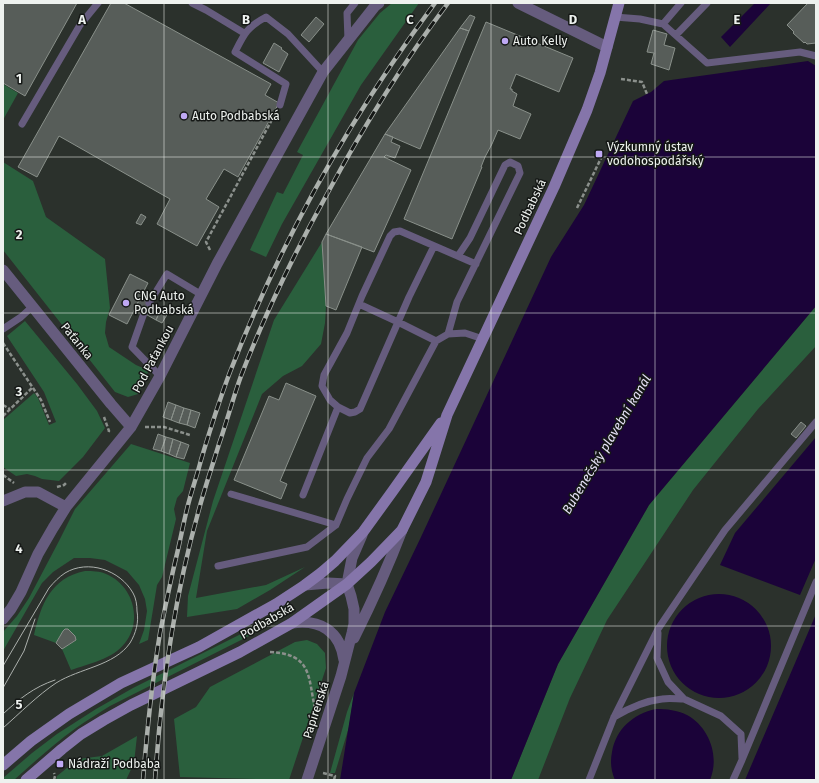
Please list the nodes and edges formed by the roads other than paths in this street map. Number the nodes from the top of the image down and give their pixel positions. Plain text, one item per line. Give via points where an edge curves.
1 (98, 3) edge
2 (192, 3) edge
3 (355, 3) edge
4 (379, 3) edge
5 (518, 3) edge
6 (619, 3) edge
7 (680, 3) edge
8 (707, 3) edge
9 (615, 18) junction
10 (663, 24) junction
11 (244, 33) junction
12 (676, 35) junction
13 (348, 40) junction
14 (607, 47) junction
15 (816, 56) edge
16 (323, 72) junction
17 (280, 105) road end
18 (22, 124) dead end
19 (434, 246) junction
20 (458, 256) junction
21 (476, 264) junction
22 (3, 270) edge
23 (202, 295) junction
24 (149, 303) dead end
25 (359, 304) junction
26 (33, 306) junction
27 (144, 313) dead end
28 (398, 322) junction
29 (3, 330) edge
30 (448, 334) junction
31 (482, 339) junction
32 (436, 342) junction
33 (160, 376) junction
34 (338, 407) junction
35 (447, 415) junction
36 (816, 422) edge
37 (131, 427) junction
38 (231, 494) dead end
39 (303, 494) dead end
40 (3, 501) edge
41 (66, 507) junction
42 (336, 525) junction
43 (402, 530) junction
44 (363, 532) junction
45 (218, 566) dead end
46 (816, 582) edge
47 (347, 584) junction
48 (305, 585) junction
49 (3, 619) edge
50 (292, 623) junction
51 (658, 629) junction
52 (349, 649) junction
53 (345, 663) junction
54 (684, 699) junction
55 (614, 717) junction
56 (742, 760) junction
57 (3, 765) edge
58 (26, 780) edge
59 (306, 780) edge
60 (589, 780) edge
61 (733, 780) edge

1 - 18 lane via 80,25
2 - 11 lane
3 - 13 lane via 348,13
4 - 13 street, Pod Paťankou
5 - 14 street
6 - 9 main road, Podbabská
7 - 10 lane
8 - 12 lane
9 - 10 lane via 640,19
9 - 14 main road, Podbabská
10 - 12 lane
11 - 16 lane via 266,17 288,34
11 - 17 lane via 235,52 286,84
12 - 15 lane via 707,63 800,52
13 - 16 street, Pod Paťankou
14 - 31 main road, Podbabská via 587,110 554,187
16 - 23 street, Pod Paťankou
19 - 20 lane
19 - 25 lane via 400,231 394,232
19 - 28 lane
20 - 21 lane
20 - 21 lane via 470,238 506,165 510,162 518,166 520,173
21 - 30 lane via 458,302
22 - 26 street, Paťanka
23 - 24 lane via 167,274
23 - 33 street, Pod Paťankou
25 - 28 lane
25 - 34 lane via 348,334 324,375 322,386 330,400
26 - 29 lane
26 - 37 street, Paťanka
27 - 33 lane via 132,347
28 - 32 lane
28 - 34 lane via 360,409 350,413
30 - 31 lane via 465,333
30 - 32 lane
31 - 35 main road, Podbabská
32 - 42 lane via 389,429 367,458
33 - 37 street, Pod Paťankou
34 - 39 lane
35 - 43 main road, Podbabská via 426,482
35 - 44 main road, Podbabská
36 - 51 lane via 725,530
37 - 41 street, Pod Paťankou
38 - 42 lane
40 - 41 street via 25,492 38,492
41 - 49 street, Pod Paťankou via 38,554 11,610
42 - 45 lane via 307,547
43 - 47 main road, Podbabská
43 - 52 street, Papírenská via 370,607
44 - 47 street, Papírenská via 352,558
44 - 48 main road, Podbabská
46 - 56 lane
47 - 48 street via 328,582
47 - 50 main road, Podbabská
47 - 52 street, Papírenská via 354,608
48 - 57 main road, Podbabská via 199,647 121,683 69,714
50 - 53 street via 311,622 328,630 340,644
50 - 58 main road, Podbabská via 104,720 81,734
51 - 54 lane via 656,658 668,682
51 - 55 lane
52 - 53 street, Papírenská
53 - 59 street, Papírenská
54 - 55 lane via 663,698 646,702
54 - 56 lane via 721,716 741,734
55 - 60 lane
56 - 61 lane

